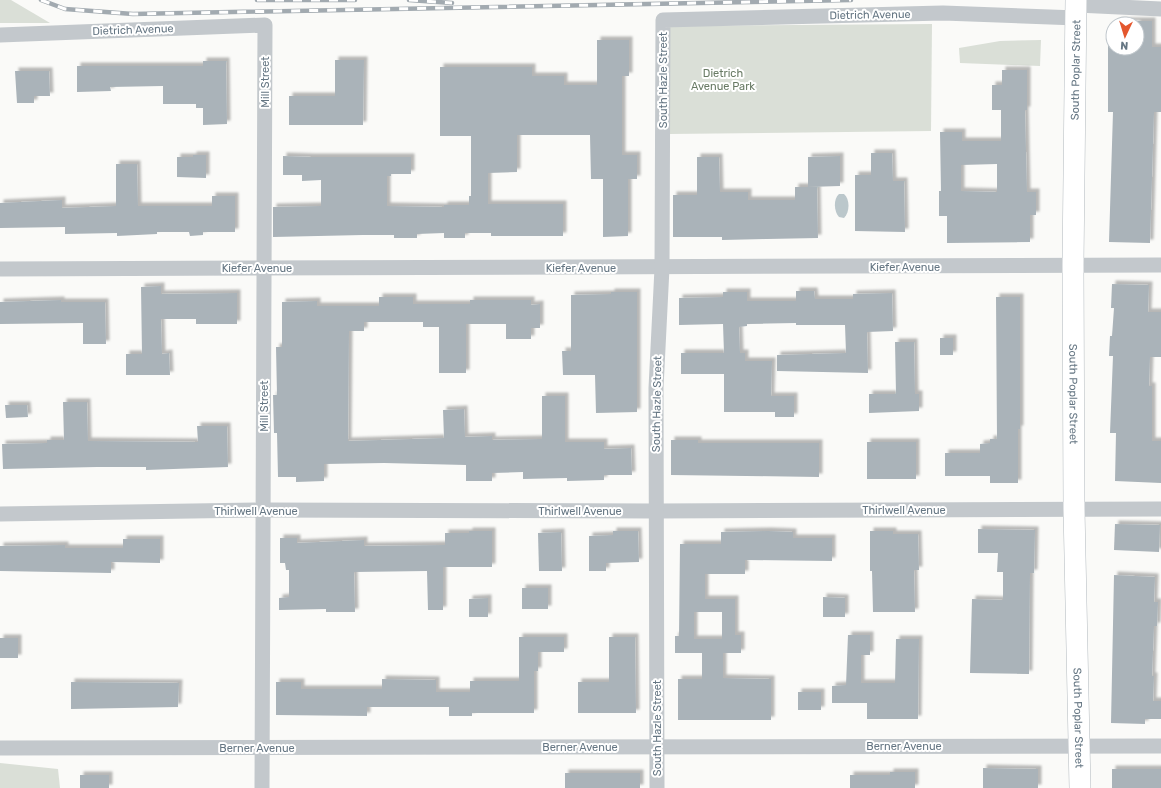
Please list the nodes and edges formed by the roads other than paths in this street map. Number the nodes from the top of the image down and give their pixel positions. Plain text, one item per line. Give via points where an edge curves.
1 (1077, 8) edge
2 (1161, 9) edge
3 (663, 20) joint
4 (265, 25) joint
5 (0, 35) edge
6 (1073, 265) junction
7 (1161, 265) edge
8 (264, 268) junction
9 (662, 268) junction
10 (0, 269) edge
11 (1074, 509) junction
12 (1161, 509) edge
13 (264, 510) junction
14 (656, 511) junction
15 (0, 514) edge
16 (657, 746) junction
17 (1080, 746) junction
18 (1161, 746) edge
19 (0, 748) edge
20 (263, 748) junction
21 (262, 788) edge
22 (657, 788) edge
23 (1080, 788) edge

1 - 2 street, Dietrich Avenue
1 - 3 street, Dietrich Avenue
1 - 6 main road, South Poplar Street
3 - 9 street, South Hazle Street
4 - 5 street, Dietrich Avenue
4 - 8 street, Mill Street
6 - 7 street, Kiefer Avenue
6 - 9 street, Kiefer Avenue
6 - 11 main road, South Poplar Street
8 - 9 street, Kiefer Avenue
8 - 10 street, Kiefer Avenue
8 - 13 street, Mill Street
9 - 14 street, South Hazle Street via 656,388
11 - 12 street, Thirlwell Avenue
11 - 14 street, Thirlwell Avenue
11 - 17 main road, South Poplar Street
13 - 14 street, Thirlwell Avenue
13 - 15 street, Thirlwell Avenue
13 - 20 street, Mill Street
14 - 16 street, South Hazle Street
16 - 17 street, Berner Avenue
16 - 20 street, Berner Avenue
16 - 22 street, South Hazle Street
17 - 18 street, Berner Avenue
17 - 23 main road, South Poplar Street
19 - 20 street, Berner Avenue
20 - 21 street, Mill Street

